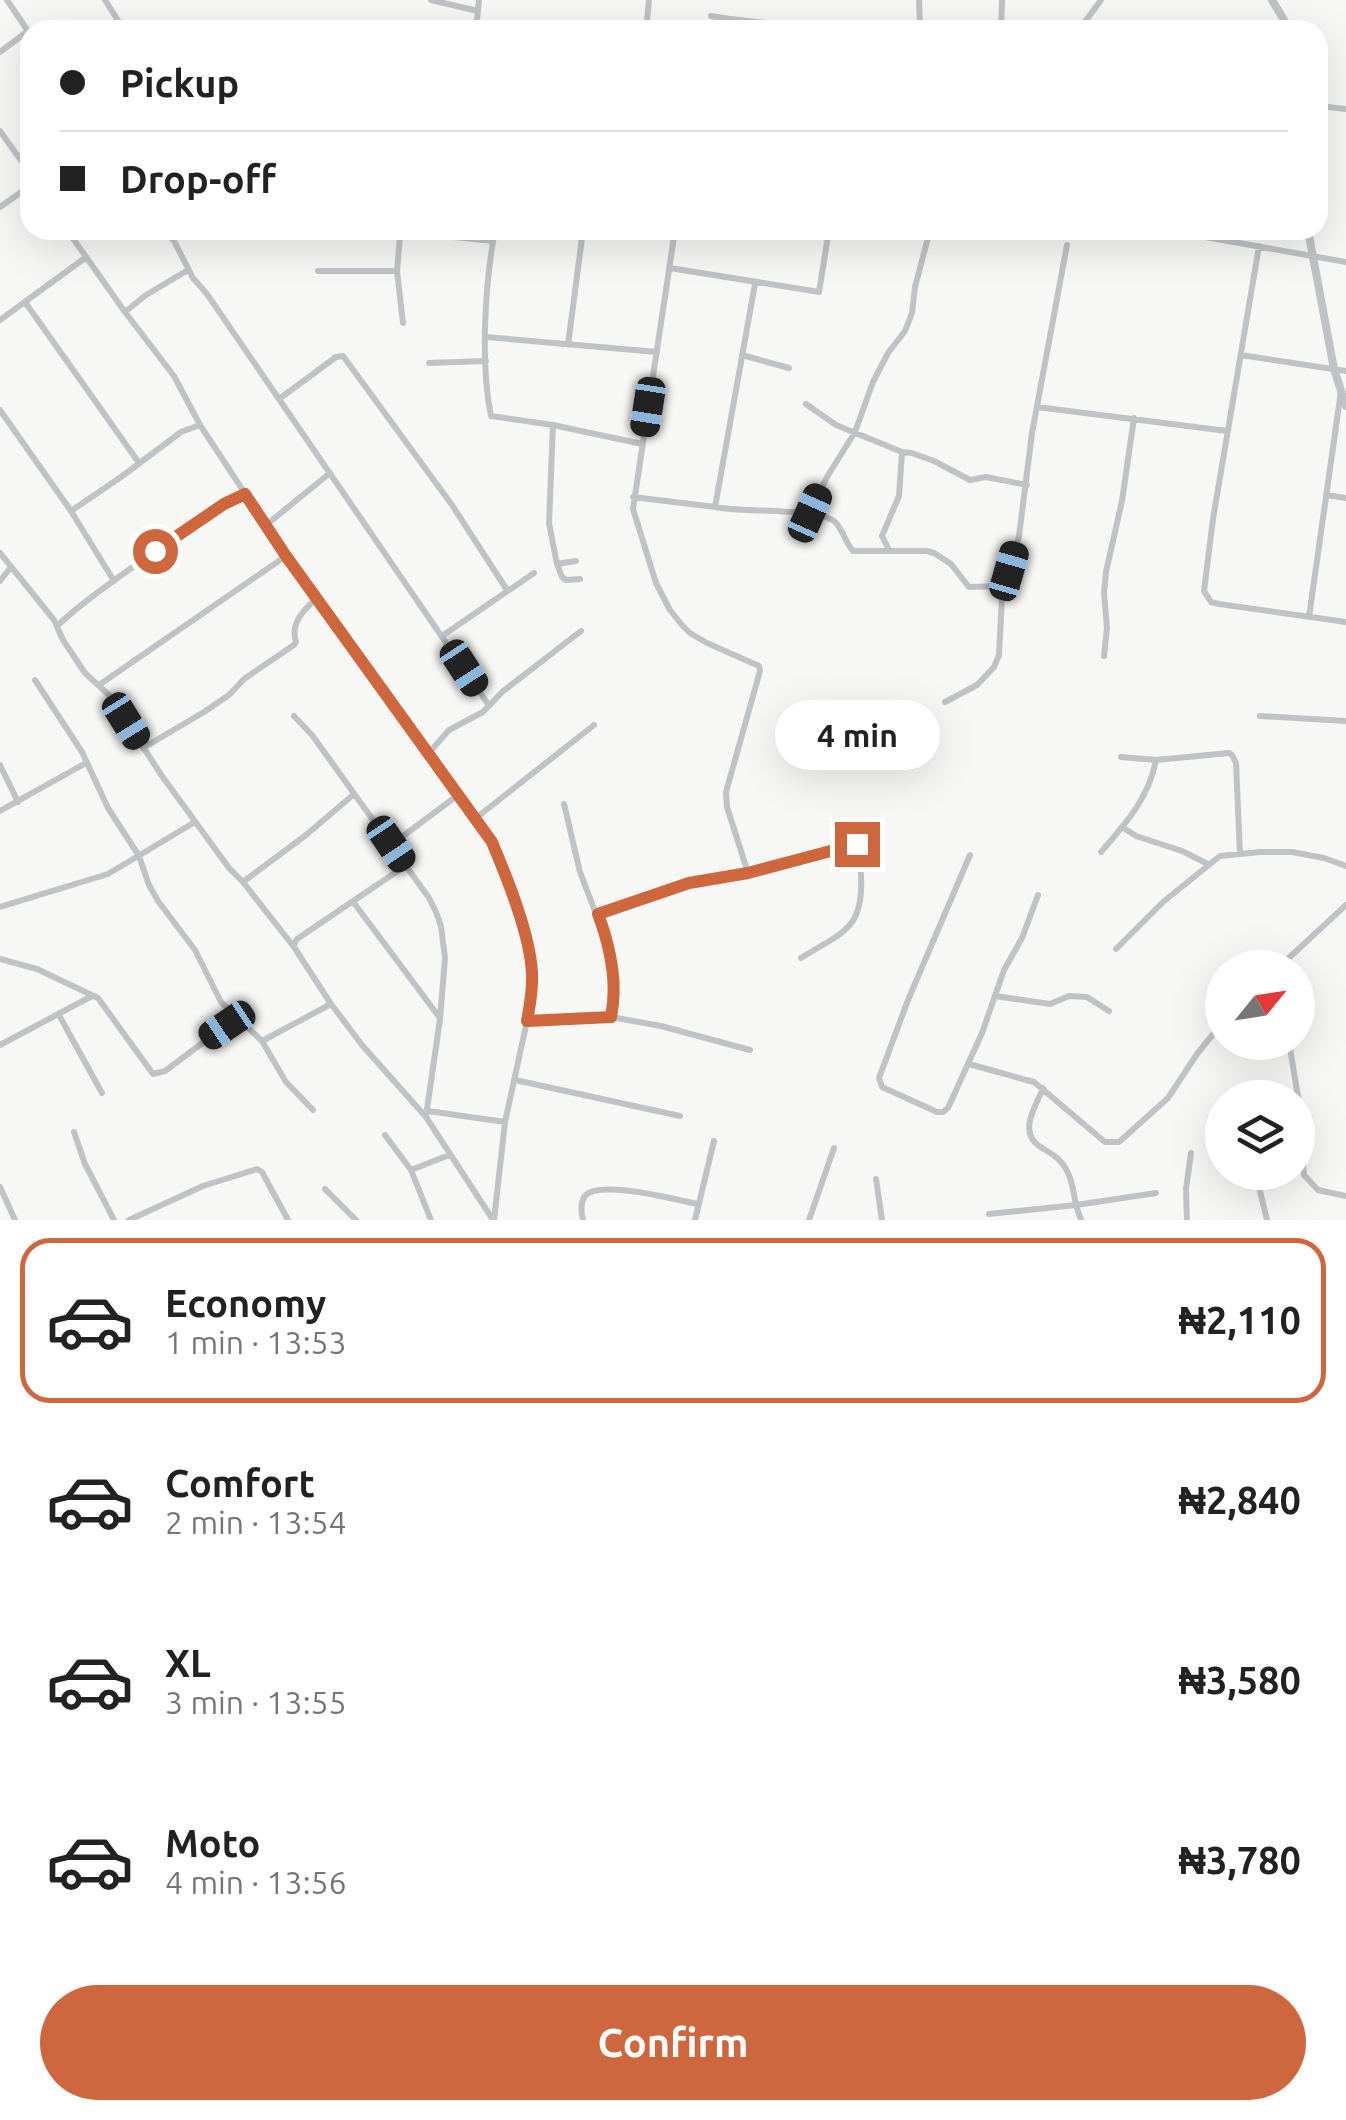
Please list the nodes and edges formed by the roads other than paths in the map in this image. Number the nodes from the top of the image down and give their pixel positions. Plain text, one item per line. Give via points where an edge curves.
1 (431, 0) edge
2 (479, 0) edge
3 (478, 11) junction
4 (712, 16) dead end
5 (477, 20) edge
6 (734, 20) edge
7 (0, 131) edge
8 (20, 159) edge
9 (74, 240) edge
10 (173, 240) edge
11 (400, 240) edge
12 (483, 240) edge
13 (581, 240) edge
14 (674, 240) edge
15 (827, 240) edge
16 (927, 240) edge
17 (1227, 240) edge
18 (1309, 240) edge
19 (493, 241) joint
20 (1067, 245) dead end
21 (1259, 246) junction
22 (1312, 257) junction
23 (86, 258) junction
24 (1346, 262) edge
25 (670, 268) junction
26 (188, 270) junction
27 (318, 271) dead end
28 (397, 271) junction
29 (755, 284) junction
30 (25, 302) junction
31 (125, 312) junction
32 (0, 320) edge
33 (403, 323) dead end
34 (486, 337) junction
35 (568, 345) junction
36 (657, 352) junction
37 (742, 355) junction
38 (1242, 355) junction
39 (486, 362) junction
40 (429, 363) dead end
41 (789, 368) dead end
42 (1334, 369) junction
43 (1346, 371) edge
44 (1341, 391) junction
45 (280, 399) junction
46 (806, 404) dead end
47 (1346, 406) edge
48 (1037, 407) junction
49 (0, 410) edge
50 (1134, 418) junction
51 (200, 425) junction
52 (554, 425) junction
53 (1227, 431) junction
54 (855, 432) junction
55 (642, 444) junction
56 (902, 452) junction
57 (140, 463) junction
58 (330, 472) junction
59 (1027, 485) junction
60 (245, 494) junction
61 (1326, 495) junction
62 (633, 497) junction
63 (1346, 498) edge
64 (715, 507) junction
65 (70, 511) junction
66 (810, 513) junction
67 (266, 526) junction
68 (890, 550) junction
69 (0, 553) edge
70 (286, 556) junction
71 (576, 561) dead end
72 (557, 564) junction
73 (11, 567) junction
74 (534, 573) dead end
75 (0, 580) edge
76 (114, 580) junction
77 (580, 580) dead end
78 (1004, 586) junction
79 (506, 590) junction
80 (317, 598) junction
81 (1309, 617) junction
82 (1346, 622) edge
83 (57, 626) junction
84 (581, 631) dead end
85 (442, 636) junction
86 (1104, 656) dead end
87 (34, 680) dead end
88 (100, 686) junction
89 (946, 702) dead end
90 (488, 704) junction
91 (294, 716) dead end
92 (1260, 716) dead end
93 (1346, 721) edge
94 (594, 725) dead end
95 (143, 748) junction
96 (428, 754) junction
97 (1122, 756) dead end
98 (1156, 760) junction
99 (86, 763) junction
100 (0, 765) edge
101 (353, 794) junction
102 (458, 795) junction
103 (18, 802) junction
104 (564, 804) dead end
105 (0, 811) edge
106 (476, 818) junction
107 (195, 822) junction
108 (1122, 827) junction
109 (391, 844) junction
110 (1101, 852) dead end
111 (970, 854) dead end
112 (1240, 854) junction
113 (139, 856) junction
114 (1208, 864) junction
115 (405, 866) junction
116 (1346, 866) edge
117 (748, 873) junction
118 (243, 882) junction
119 (1038, 895) dead end
120 (354, 902) junction
121 (1346, 904) edge
122 (0, 906) edge
123 (598, 914) junction
124 (294, 946) junction
125 (1116, 949) dead end
126 (1297, 950) edge
127 (801, 958) dead end
128 (0, 959) edge
129 (94, 996) junction
130 (996, 996) junction
131 (331, 1004) junction
132 (1109, 1012) dead end
133 (59, 1015) junction
134 (611, 1017) junction
135 (236, 1018) junction
136 (440, 1018) junction
137 (527, 1021) junction
138 (262, 1041) junction
139 (1205, 1043) edge
140 (0, 1046) edge
141 (750, 1050) dead end
142 (1293, 1060) edge
143 (969, 1064) junction
144 (516, 1080) junction
145 (1043, 1088) junction
146 (102, 1093) dead end
147 (314, 1110) dead end
148 (427, 1114) junction
149 (680, 1116) dead end
150 (505, 1122) junction
151 (74, 1132) dead end
152 (385, 1135) dead end
153 (714, 1141) dead end
154 (834, 1148) dead end
155 (1191, 1153) dead end
156 (449, 1155) junction
157 (411, 1170) junction
158 (876, 1179) dead end
159 (0, 1187) edge
160 (325, 1188) dead end
161 (1260, 1192) dead end
162 (1156, 1193) dead end
163 (1346, 1196) edge
164 (697, 1204) junction
165 (1076, 1205) junction
166 (989, 1214) dead end
167 (15, 1220) edge
168 (114, 1220) edge
169 (129, 1220) edge
170 (288, 1220) edge
171 (356, 1220) edge
172 (431, 1220) edge
173 (494, 1220) edge
174 (583, 1220) edge
175 (694, 1220) edge
176 (809, 1220) edge
177 (882, 1220) edge
178 (1081, 1220) edge
179 (1187, 1220) edge
180 (1266, 1220) edge

1 - 3 street
2 - 3 street
3 - 5 street
4 - 6 street
7 - 8 street
9 - 23 street
10 - 26 street
11 - 28 street
12 - 19 street
13 - 35 street
14 - 25 street
15 - 29 street via 818,292
16 - 54 street via 912,313 873,382
17 - 21 street
18 - 22 street
19 - 34 street
20 - 48 street
21 - 22 street
21 - 38 street
22 - 24 street
22 - 42 street
23 - 30 street
23 - 31 street
25 - 29 street
25 - 36 street
26 - 31 street
26 - 45 street
27 - 28 street
28 - 33 street
29 - 37 street
30 - 32 street
30 - 57 street
31 - 51 street via 174,376
34 - 35 street
34 - 39 street
35 - 36 street
36 - 55 street
37 - 41 street
37 - 64 street
38 - 42 street
38 - 53 street
39 - 40 street
39 - 52 street via 491,416
42 - 43 street
42 - 44 street
44 - 47 street
44 - 61 street
45 - 58 street
45 - 79 street via 342,356
46 - 54 street
48 - 50 street
48 - 59 street
49 - 65 street
50 - 53 street
50 - 86 street via 1106,572
51 - 57 street
51 - 60 street
52 - 55 street
52 - 72 street via 549,523
53 - 81 street via 1206,598
54 - 56 street
54 - 66 street
55 - 62 street
56 - 59 street via 970,480
56 - 68 street via 898,496 882,536
57 - 65 street
58 - 67 street
58 - 85 street
59 - 78 street
60 - 67 street
60 - 76 street
61 - 63 street
61 - 81 street
62 - 64 street
62 - 117 street via 656,583 682,625 706,644 759,666 726,792
64 - 66 street
65 - 76 street
66 - 68 street via 836,522 853,551
67 - 70 street
68 - 78 street via 934,553 969,588
69 - 73 street
70 - 80 street
70 - 88 street
71 - 72 street
72 - 77 street via 566,580
73 - 75 street
73 - 83 street
74 - 79 street
76 - 83 street
78 - 89 street via 994,666
79 - 85 street
80 - 95 street via 302,612 294,645
80 - 96 street
81 - 82 street
83 - 88 street
84 - 90 street
85 - 90 street
87 - 99 street
88 - 95 street
90 - 96 street
91 - 101 street
92 - 93 street
94 - 106 street
95 - 107 street
96 - 102 street
97 - 98 street
98 - 108 street via 1148,790
98 - 112 street via 1232,755
99 - 103 street
99 - 113 street
100 - 103 street
101 - 109 street
101 - 118 street
102 - 106 street
102 - 109 street
103 - 105 street
104 - 123 street
106 - 137 street via 503,867 527,942
107 - 113 street
107 - 118 street
108 - 110 street
108 - 114 street
109 - 115 street
111 - 143 street via 878,1081 943,1112
112 - 114 street
112 - 116 street via 1292,852
113 - 122 street via 108,874
113 - 135 street via 158,902
114 - 125 street
115 - 120 street
115 - 136 street via 440,926
117 - 123 street via 689,883
117 - 127 street via 858,846 858,914 846,930
118 - 124 street
119 - 130 street
120 - 124 street
120 - 136 street
121 - 126 street
123 - 134 street via 609,948
124 - 131 street
128 - 129 street
129 - 133 street
129 - 135 street via 153,1074 165,1072
130 - 132 street via 1050,1004 1087,997
130 - 143 street
131 - 138 street
131 - 148 street
133 - 140 street
133 - 146 street
134 - 137 street
134 - 141 street
135 - 138 street
136 - 148 street
137 - 144 street
138 - 147 street via 286,1082
139 - 145 street via 1171,1094 1119,1142 1106,1142
142 - 163 street via 1304,1174 1318,1190
143 - 145 street
144 - 149 street
144 - 150 street
145 - 165 street via 1028,1132 1063,1164
148 - 150 street
148 - 156 street
150 - 173 street
151 - 168 street
152 - 157 street
153 - 164 street
154 - 176 street
155 - 179 street
156 - 157 street
156 - 173 street
157 - 172 street
158 - 177 street
159 - 167 street
160 - 171 street
161 - 180 street
162 - 165 street
164 - 174 street via 598,1190 584,1196
164 - 175 street
165 - 166 street
165 - 178 street
169 - 170 street via 254,1169

